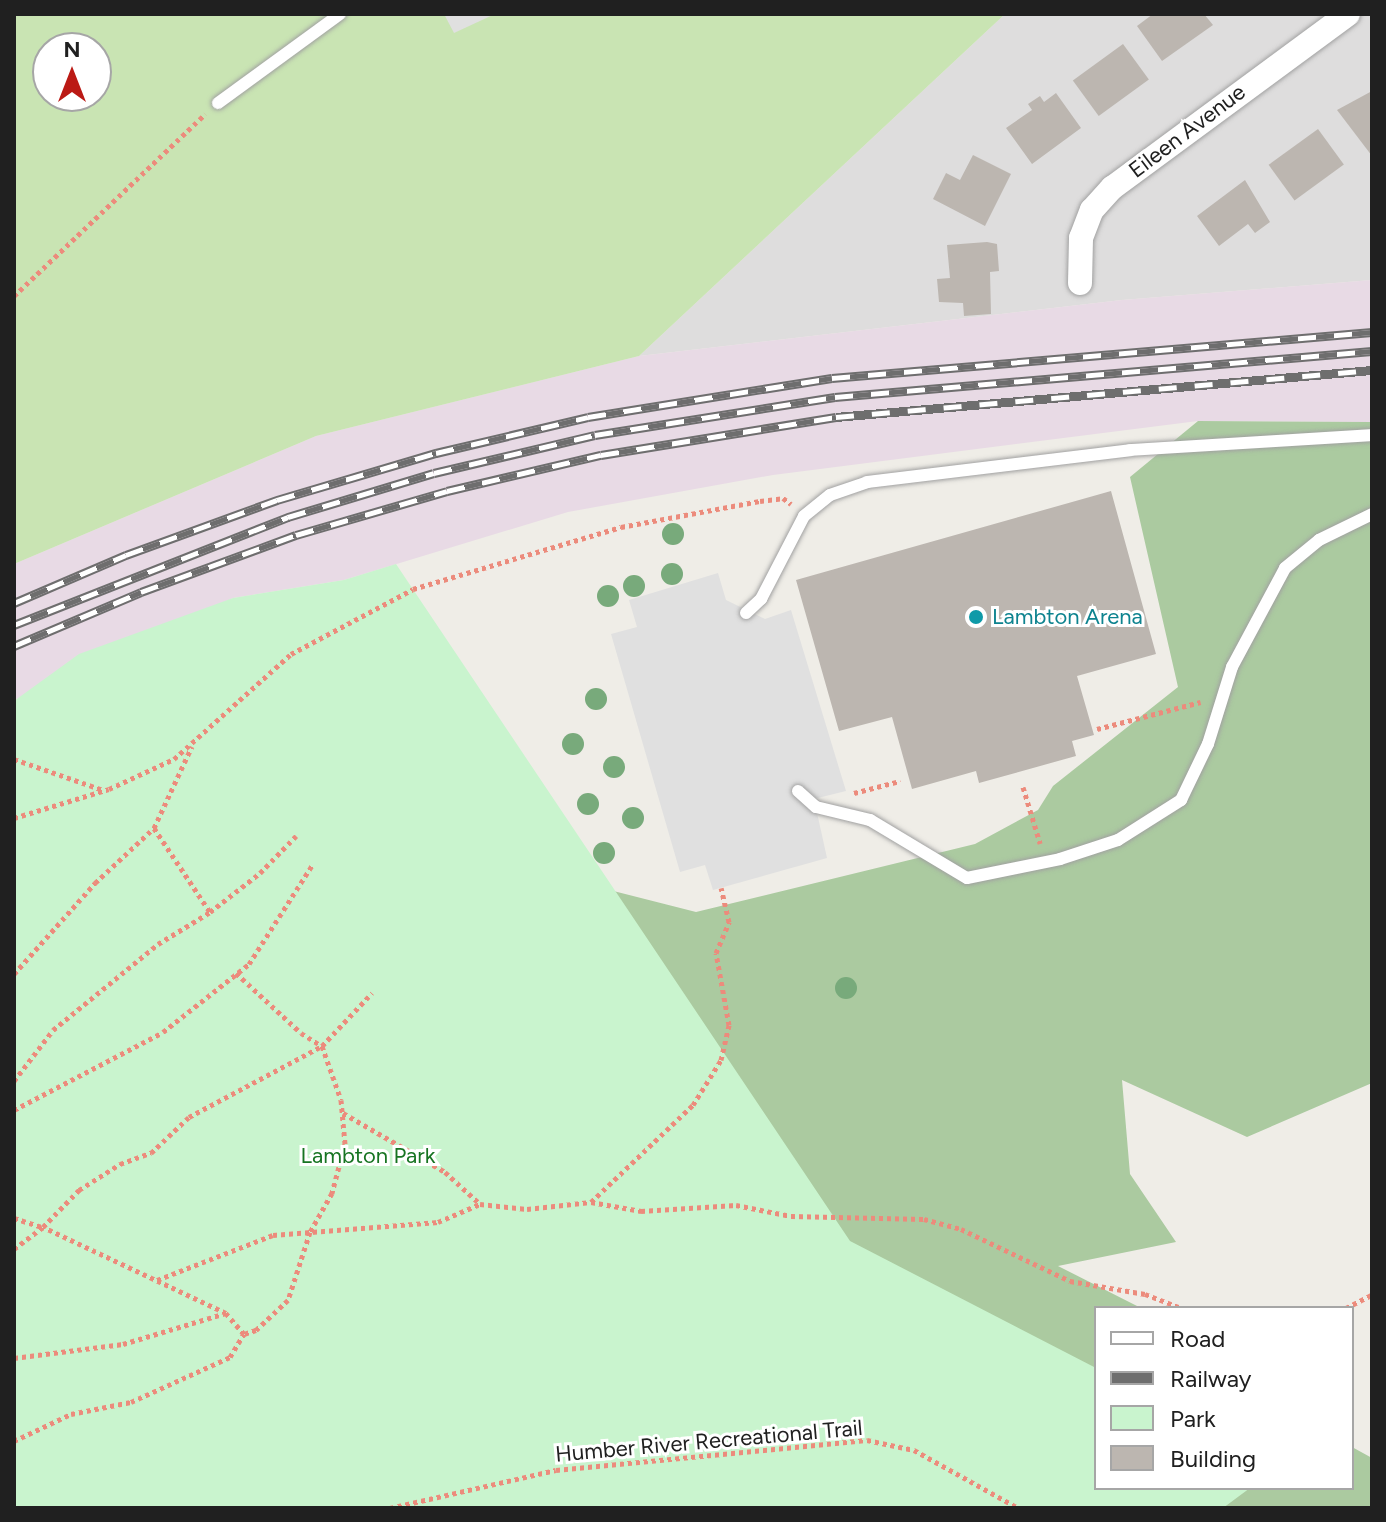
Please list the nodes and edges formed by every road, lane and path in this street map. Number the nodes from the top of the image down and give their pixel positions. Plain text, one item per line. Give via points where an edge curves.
1 (340, 14) edge
2 (1348, 14) edge
3 (218, 103) joint
4 (1080, 283) dead end
5 (14, 296) edge
6 (1372, 435) edge
7 (1372, 514) edge
8 (804, 516) junction
9 (746, 613) dead end
10 (1223, 696) junction
11 (1097, 729) dead end
12 (193, 745) junction
13 (14, 759) edge
14 (900, 781) dead end
15 (1023, 787) dead end
16 (104, 791) junction
17 (798, 791) dead end
18 (827, 809) junction
19 (14, 818) edge
20 (154, 828) junction
21 (296, 836) dead end
22 (1046, 863) junction
23 (313, 864) dead end
24 (721, 888) dead end
25 (210, 912) junction
26 (236, 973) junction
27 (14, 974) edge
28 (372, 993) dead end
29 (322, 1046) junction
30 (14, 1081) edge
31 (14, 1110) edge
32 (343, 1113) junction
33 (591, 1202) junction
34 (480, 1204) junction
35 (14, 1218) edge
36 (43, 1227) junction
37 (310, 1232) junction
38 (14, 1249) edge
39 (157, 1280) junction
40 (1372, 1295) edge
41 (1176, 1306) edge
42 (1350, 1306) edge
43 (226, 1313) junction
44 (244, 1334) junction
45 (14, 1358) edge
46 (14, 1441) edge
47 (390, 1508) edge
48 (1018, 1508) edge

1 - 3 lane
2 - 4 street, Eileen Avenue via 1112,188 1092,210 1081,238
3 - 5 path
6 - 8 lane via 1130,450 867,482 830,495
7 - 10 lane via 1319,540 1285,568 1232,667
8 - 9 lane via 761,599
8 - 12 path via 783,498 703,510 621,527 413,589 291,654
10 - 11 path
10 - 22 lane via 1181,800 1118,840
12 - 16 path
12 - 20 path
13 - 16 path
14 - 18 path via 839,797
15 - 22 path
16 - 19 path
17 - 18 lane
18 - 22 lane via 870,820 967,878
20 - 25 path
20 - 27 path via 95,883
21 - 25 path
23 - 26 path via 257,955
24 - 33 path via 729,922 716,953 729,1025 721,1060 693,1105
25 - 30 path via 158,944 53,1030
26 - 29 path
26 - 31 path via 163,1032
28 - 29 path
29 - 32 path
29 - 36 path via 189,1117 151,1153 120,1164 79,1190
32 - 34 path via 445,1172
32 - 37 path via 345,1144 332,1193
33 - 34 path via 527,1209
33 - 41 path via 641,1211 736,1205 791,1216 924,1219 961,1229 1070,1281 1145,1294
34 - 37 path via 438,1222
35 - 36 path
36 - 38 path
36 - 39 path
37 - 39 path via 273,1235 227,1249
37 - 44 path via 288,1300 256,1330
39 - 43 path
40 - 42 path
43 - 44 path
43 - 45 path via 123,1344
44 - 46 path via 230,1357 194,1377 131,1402 71,1414
47 - 48 path, Humber River Recreational Trail via 556,1470 867,1440 914,1450

